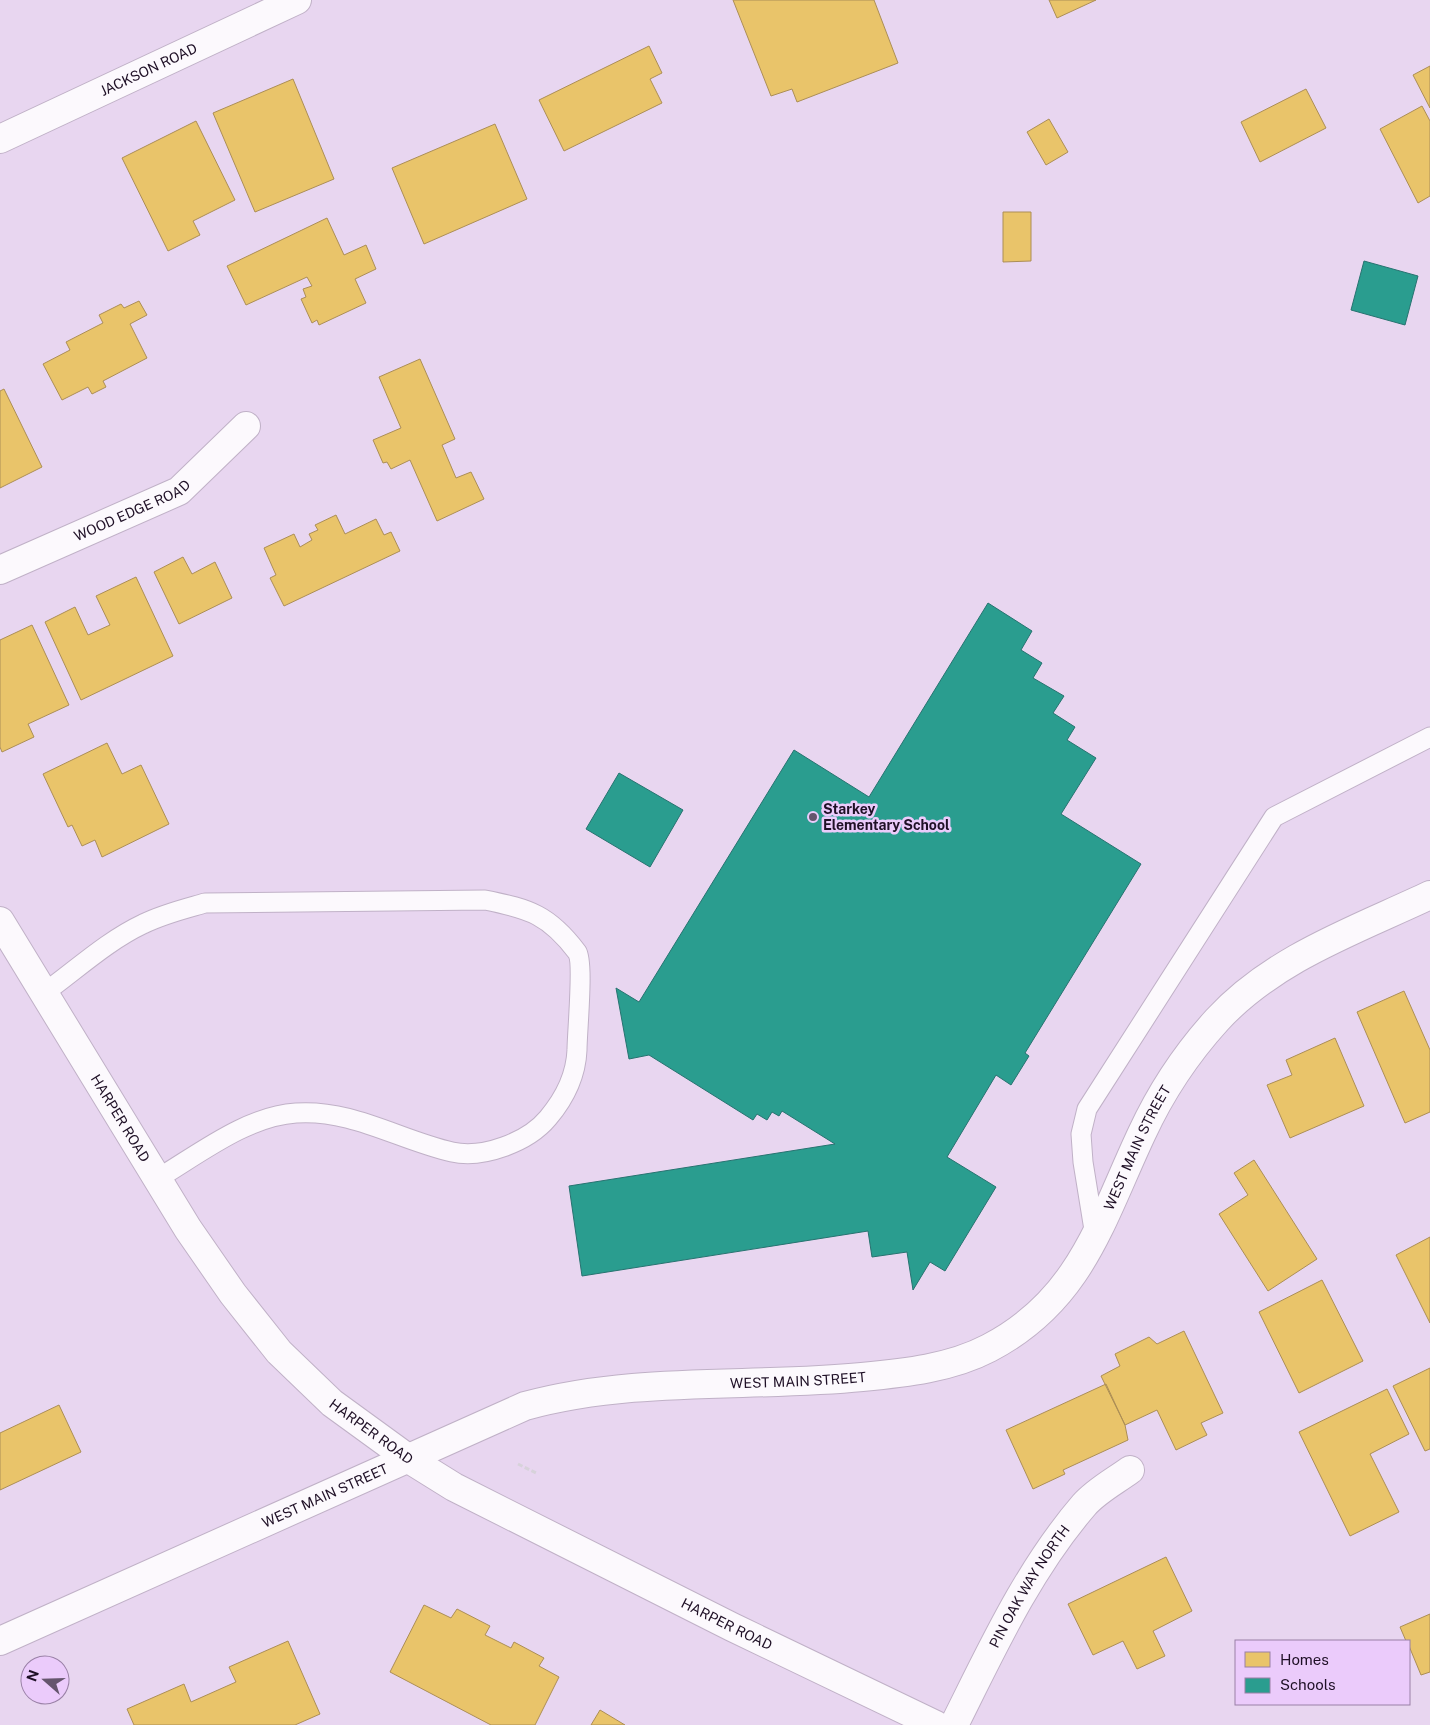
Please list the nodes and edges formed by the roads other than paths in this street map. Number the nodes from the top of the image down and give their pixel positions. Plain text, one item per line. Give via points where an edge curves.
1 (297, 0) edge
2 (0, 139) edge
3 (246, 426) dead end
4 (0, 570) edge
5 (1430, 737) edge
6 (1430, 895) edge
7 (0, 921) edge
8 (44, 993) junction
9 (157, 1179) junction
10 (1095, 1238) junction
11 (408, 1459) junction
12 (1130, 1470) dead end
13 (0, 1640) edge
14 (936, 1725) edge
15 (954, 1725) edge

1 - 2 street, JACKSON ROAD
3 - 4 street, WOOD EDGE ROAD via 179,491
5 - 10 lane via 1274,817 1087,1109 1081,1134
6 - 10 street, WEST MAIN STREET via 1287,962 1251,988 1218,1019 1164,1091
7 - 8 street, HARPER ROAD
8 - 9 street, HARPER ROAD
8 - 9 lane via 142,924 205,903 485,900 518,906 545,918 565,936 580,958 576,1058 569,1087 540,1128 512,1144 485,1152 454,1152 354,1119 329,1113 295,1113 257,1120
9 - 11 street, HARPER ROAD via 232,1294 280,1352 332,1403
10 - 11 street, WEST MAIN STREET via 1057,1297 1024,1328 986,1350 946,1364 903,1373 814,1382 636,1386 554,1398 525,1406
11 - 13 street, WEST MAIN STREET
11 - 14 street, HARPER ROAD via 454,1487
12 - 15 street, PIN OAK WAY NORTH via 1086,1503 1042,1560 1014,1606

